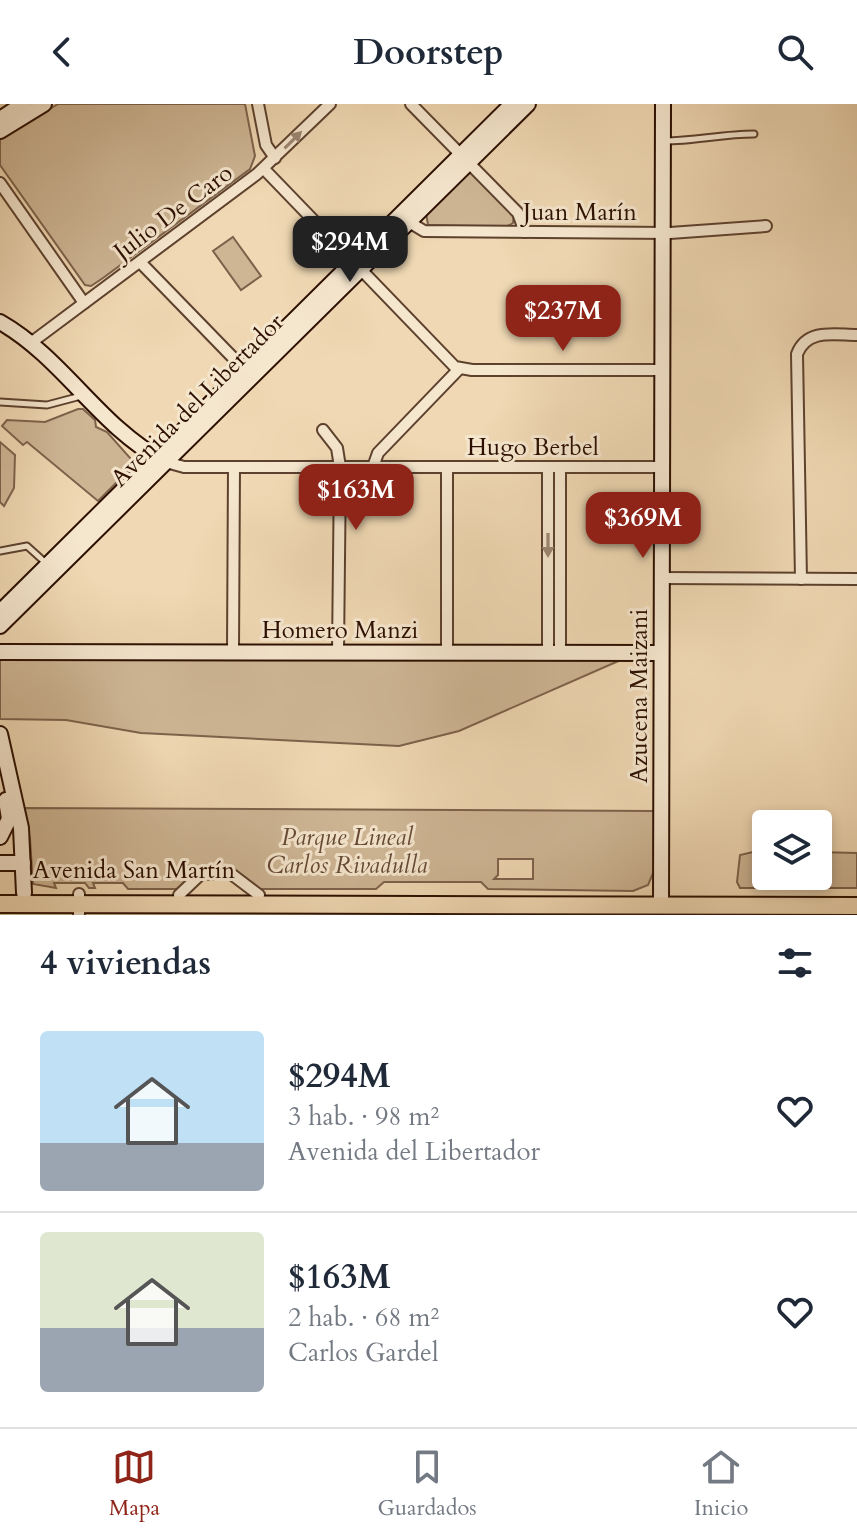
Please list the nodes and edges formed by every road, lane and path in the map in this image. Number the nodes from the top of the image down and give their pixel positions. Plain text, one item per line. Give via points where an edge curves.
1 (23, 104) edge
2 (44, 104) edge
3 (258, 104) edge
4 (330, 104) edge
5 (411, 104) edge
6 (512, 104) edge
7 (528, 104) edge
8 (663, 104) edge
9 (0, 119) edge
10 (0, 131) edge
11 (754, 134) dead end
12 (663, 141) junction
13 (275, 158) junction
14 (464, 159) junction
15 (264, 169) junction
16 (0, 183) edge
17 (404, 219) junction
18 (766, 226) dead end
19 (525, 232) junction
20 (663, 233) junction
21 (140, 262) junction
22 (357, 266) junction
23 (84, 303) junction
24 (0, 322) edge
25 (857, 335) edge
26 (32, 342) junction
27 (244, 369) junction
28 (459, 369) junction
29 (662, 370) junction
30 (85, 393) junction
31 (0, 402) edge
32 (323, 430) dead end
33 (161, 460) junction
34 (234, 467) junction
35 (340, 467) junction
36 (373, 467) junction
37 (447, 467) junction
38 (554, 467) junction
39 (662, 467) junction
40 (0, 551) edge
41 (51, 569) junction
42 (661, 578) junction
43 (801, 579) junction
44 (857, 579) edge
45 (0, 612) edge
46 (0, 626) edge
47 (0, 649) edge
48 (233, 651) junction
49 (338, 652) junction
50 (447, 652) junction
51 (554, 652) junction
52 (661, 653) junction
53 (0, 734) edge
54 (0, 772) edge
55 (0, 837) edge
56 (0, 863) edge
57 (23, 863) junction
58 (0, 893) edge
59 (24, 893) junction
60 (179, 895) junction
61 (259, 895) junction
62 (0, 904) edge
63 (79, 905) edge
64 (230, 905) edge
65 (661, 905) junction
66 (377, 906) edge
67 (519, 906) edge
68 (857, 906) edge

1 - 9 main road
2 - 10 main road
3 - 13 street via 266,145
13 -> 4 street, Julio De Caro
5 - 14 street
6 - 14 main road, Avenida del Libertador
7 - 14 main road, Avenida del Libertador
8 - 12 main road, Azucena Maizani
11 - 12 lane
12 - 20 main road, Azucena Maizani
13 - 15 street, Julio De Caro
14 - 17 main road, Avenida del Libertador
14 - 19 street via 520,216
15 - 21 street, Julio De Caro
15 - 22 street
16 - 23 street
17 - 19 street, Juan Marín via 421,231
17 - 22 main road, Avenida del Libertador
18 - 20 street, Juan Marín
19 - 20 street, Juan Marín
20 - 29 main road, Azucena Maizani
21 - 23 street, Julio De Caro
21 - 27 street
22 - 27 main road, Avenida del Libertador
22 - 28 street
22 - 33 main road, Avenida del Libertador
23 - 26 street, Julio De Caro
24 - 26 main road
25 - 43 street via 814,336 797,354
26 - 30 main road
27 - 33 main road, Avenida del Libertador
28 - 29 street
28 - 36 street via 378,453
29 - 39 main road, Azucena Maizani
30 - 31 lane via 73,401 47,405
30 - 33 main road via 132,441
32 - 35 street via 337,448
33 - 34 street, Hugo Berbel via 180,467
33 - 41 main road, Avenida del Libertador
34 - 35 street, Hugo Berbel
34 - 48 street
35 - 36 street, Hugo Berbel
35 - 49 street
36 - 37 street, Hugo Berbel
37 - 38 street, Hugo Berbel
37 - 50 street
38 - 39 street, Hugo Berbel
38 - 51 street
39 - 42 main road, Azucena Maizani
40 - 41 lane via 27,546
41 - 45 main road, Avenida del Libertador
41 - 46 main road, Avenida del Libertador
42 - 43 street
42 - 52 main road, Azucena Maizani
43 - 44 street
47 - 48 main road, Homero Manzi
48 - 49 main road, Homero Manzi
49 - 50 main road, Homero Manzi
50 - 51 main road, Homero Manzi
51 - 52 main road, Homero Manzi
52 - 65 main road, Azucena Maizani
53 - 57 main road via 20,820
54 - 55 main road via 9,815
56 - 57 main road
57 - 59 main road
58 - 59 highway, Avenida San Martín
59 - 63 highway, Avenida San Martín
60 - 61 street via 201,874 230,873
60 - 63 highway, Avenida San Martín
60 - 64 highway, Avenida San Martín
61 - 64 highway, Avenida San Martín
61 - 66 highway, Avenida San Martín
62 - 63 highway, Avenida San Martín
63 - 64 highway, Avenida San Martín
64 - 66 highway, Avenida San Martín
65 - 67 highway, Avenida San Martín
65 - 68 highway, Avenida San Martín
66 - 67 highway, Avenida San Martín

